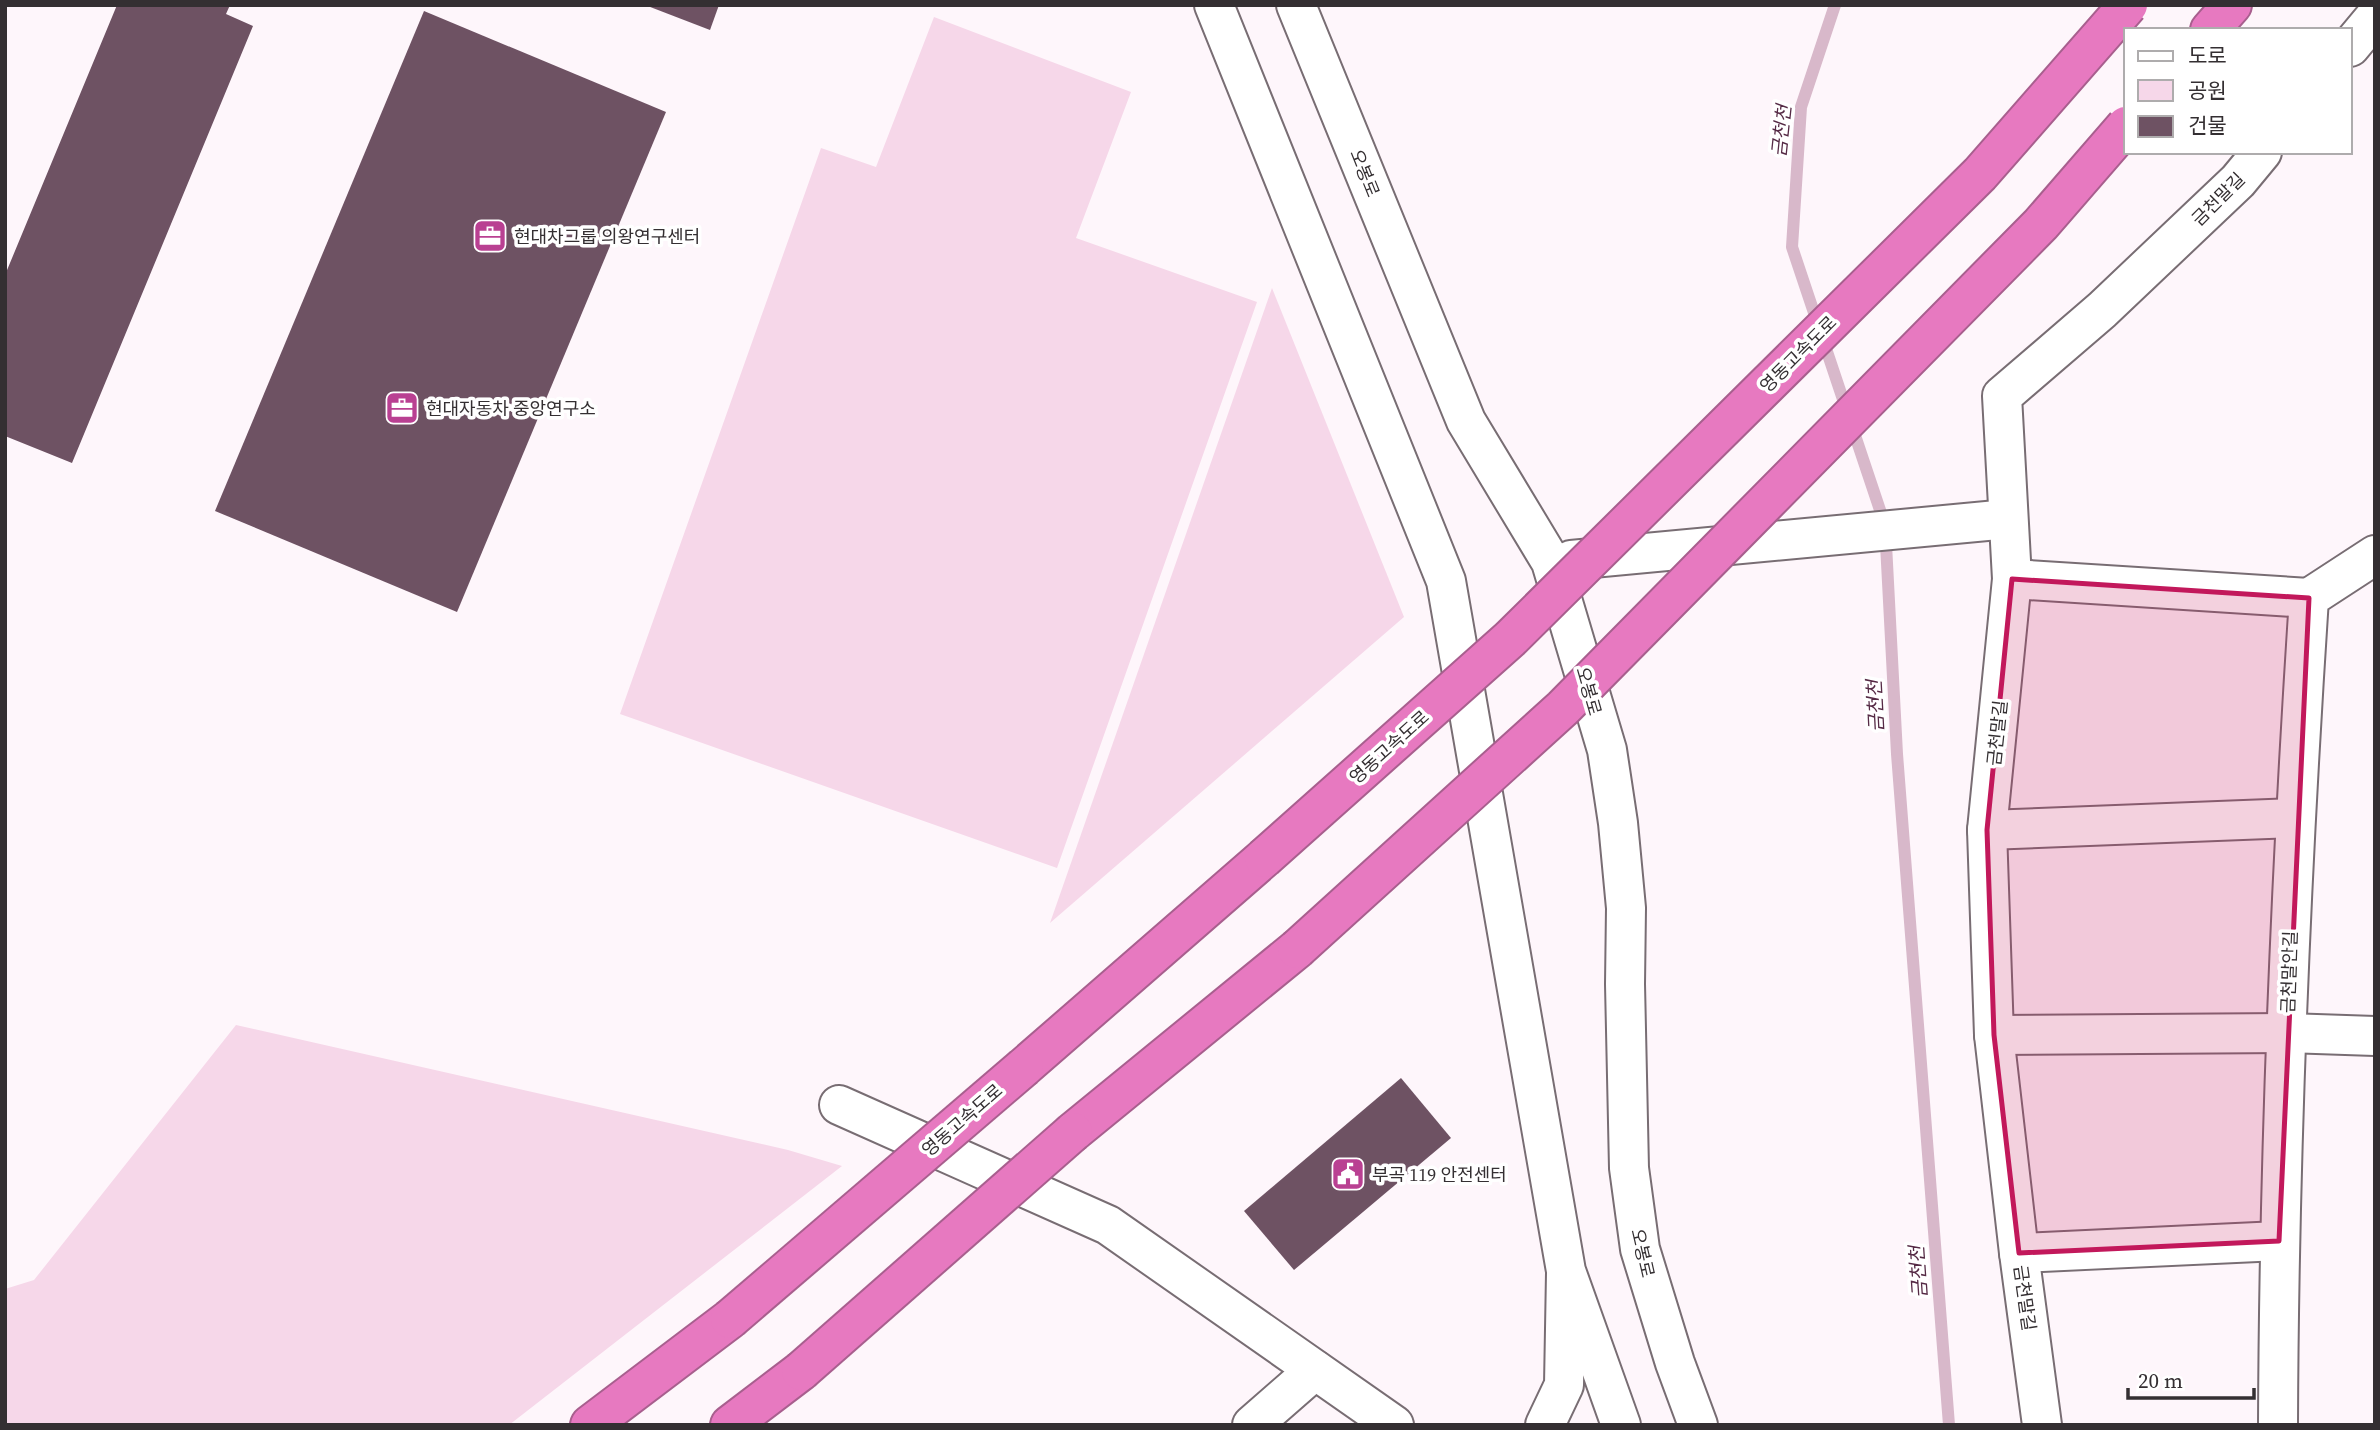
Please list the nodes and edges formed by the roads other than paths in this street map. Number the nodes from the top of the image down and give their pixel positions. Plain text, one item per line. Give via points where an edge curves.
1 (1214, 5) edge
2 (1296, 5) edge
3 (2128, 5) edge
4 (2232, 5) edge
5 (2375, 17) edge
6 (2212, 28) edge
7 (2352, 45) edge
8 (2124, 128) edge
9 (2260, 154) edge
10 (2008, 520) junction
11 (2375, 555) edge
12 (1551, 562) junction
13 (2012, 579) junction
14 (2309, 598) junction
15 (2294, 818) junction
16 (1987, 830) junction
17 (2287, 1033) junction
18 (1994, 1035) junction
19 (2375, 1036) edge
20 (839, 1105) dead end
21 (2279, 1241) junction
22 (2019, 1253) junction
23 (1566, 1270) junction
24 (1315, 1370) junction
25 (590, 1425) edge
26 (730, 1425) edge
27 (1252, 1425) edge
28 (1394, 1425) edge
29 (1545, 1425) edge
30 (1621, 1425) edge
31 (1698, 1425) edge
32 (2042, 1425) edge
33 (2278, 1425) edge

1 - 23 street via 1446,580
2 - 12 street, 오봉로 via 1466,421
3 - 25 highway, 영동고속도로, bridge via 1980,174 1510,639 1024,1068 730,1319
4 - 6 highway
5 - 7 street
8 - 26 highway, bridge via 2041,224 1563,708 1297,949 1073,1132 801,1371
9 - 10 street, 금천말길 via 2121,292 2003,396
10 - 12 street
10 - 13 street, 금천말길
11 - 14 street
12 - 31 street, 오봉로 via 1607,750 1618,823 1626,908 1629,1168 1640,1249
13 - 14 street
13 - 16 street, 금천말길
14 - 15 street, 금천말안길
15 - 16 street
15 - 17 street, 금천말안길
16 - 18 street, 금천말길
17 - 18 street
17 - 19 street
17 - 21 street, 금천말안길
18 - 22 street, 금천말길
20 - 24 street via 1108,1225
21 - 22 street
21 - 33 street, 금천말안길
22 - 32 street, 금천말길
23 - 29 street via 1564,1385
23 - 30 street
24 - 27 street
24 - 28 street

